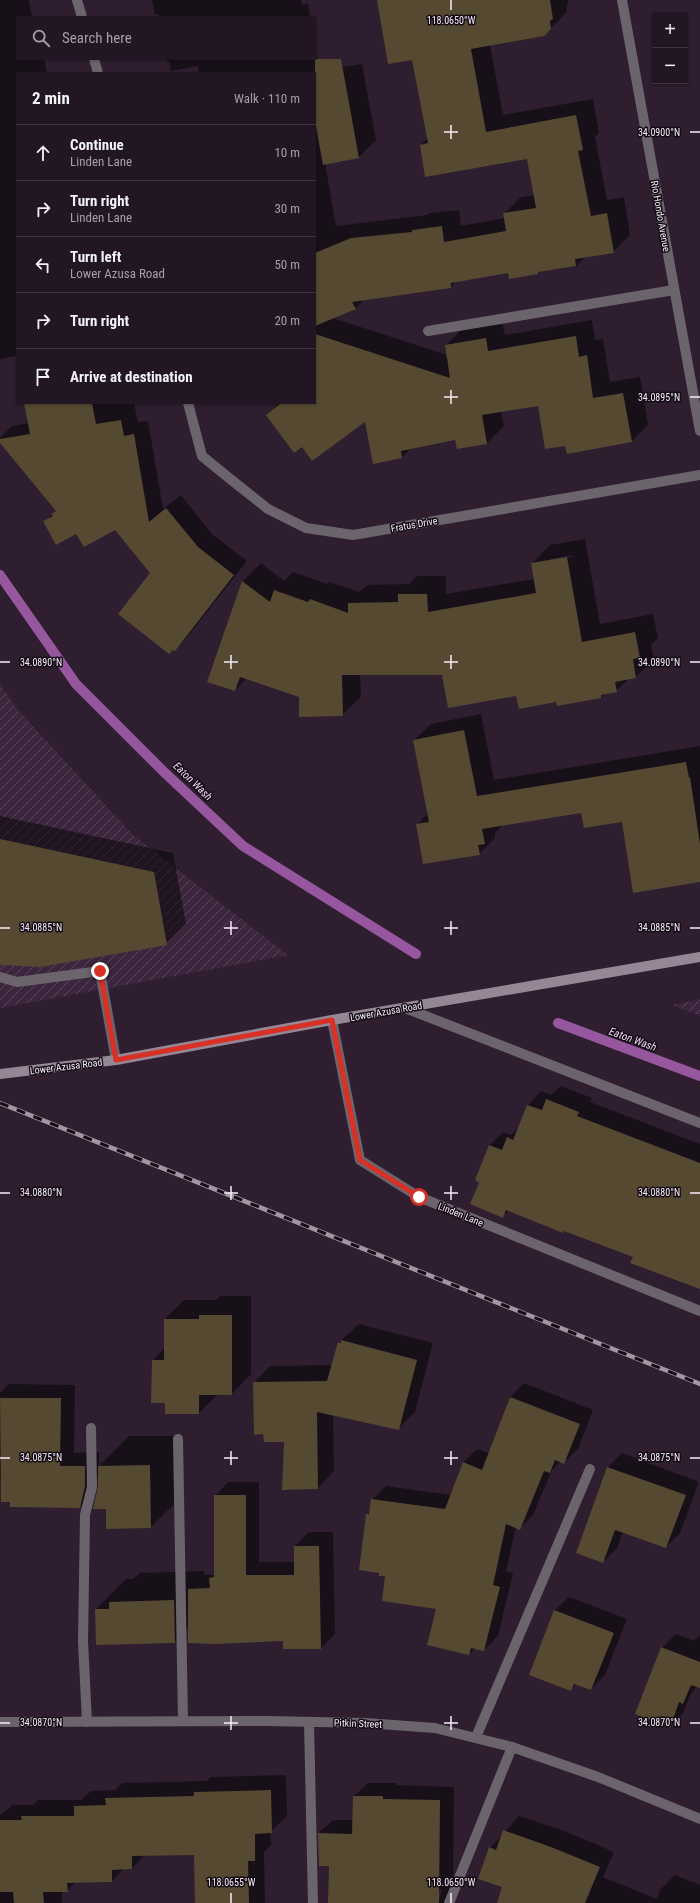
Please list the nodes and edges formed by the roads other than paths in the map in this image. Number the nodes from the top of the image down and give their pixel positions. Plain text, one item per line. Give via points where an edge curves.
1 (77, 0) edge
2 (622, 0) edge
3 (82, 16) edge
4 (94, 60) edge
5 (98, 72) edge
6 (674, 290) junction
7 (428, 331) dead end
8 (188, 404) edge
9 (700, 431) edge
10 (700, 474) edge
11 (700, 957) edge
12 (0, 977) edge
13 (405, 1008) junction
14 (332, 1020) junction
15 (116, 1060) junction
16 (0, 1074) edge
17 (700, 1123) edge
18 (700, 1311) edge
19 (91, 1428) dead end
20 (178, 1439) dead end
21 (590, 1469) dead end
22 (183, 1721) junction
23 (0, 1722) edge
24 (86, 1722) junction
25 (309, 1722) junction
26 (476, 1737) junction
27 (512, 1747) junction
28 (700, 1819) edge
29 (313, 1903) edge
30 (450, 1903) edge

1 - 3 street
2 - 6 street, Rio Hondo Avenue
4 - 5 street
6 - 7 street
6 - 9 street, Rio Hondo Avenue
8 - 10 street, Fratus Drive via 202,456 234,482 268,509 306,528 353,535
11 - 13 main road, Lower Azusa Road
12 - 15 street via 17,982 100,971
13 - 14 main road, Lower Azusa Road
13 - 17 street
14 - 15 main road, Lower Azusa Road
14 - 18 street, Linden Lane via 360,1160 419,1197
15 - 16 main road, Lower Azusa Road
19 - 24 street via 92,1487 85,1516 83,1625
20 - 22 street
21 - 26 street
22 - 24 street, Pitkin Street
22 - 25 street, Pitkin Street
23 - 24 street, Pitkin Street
25 - 26 street, Pitkin Street via 434,1728
25 - 29 street
26 - 27 street, Pitkin Street
27 - 28 street, Pitkin Street via 598,1777
27 - 30 street

